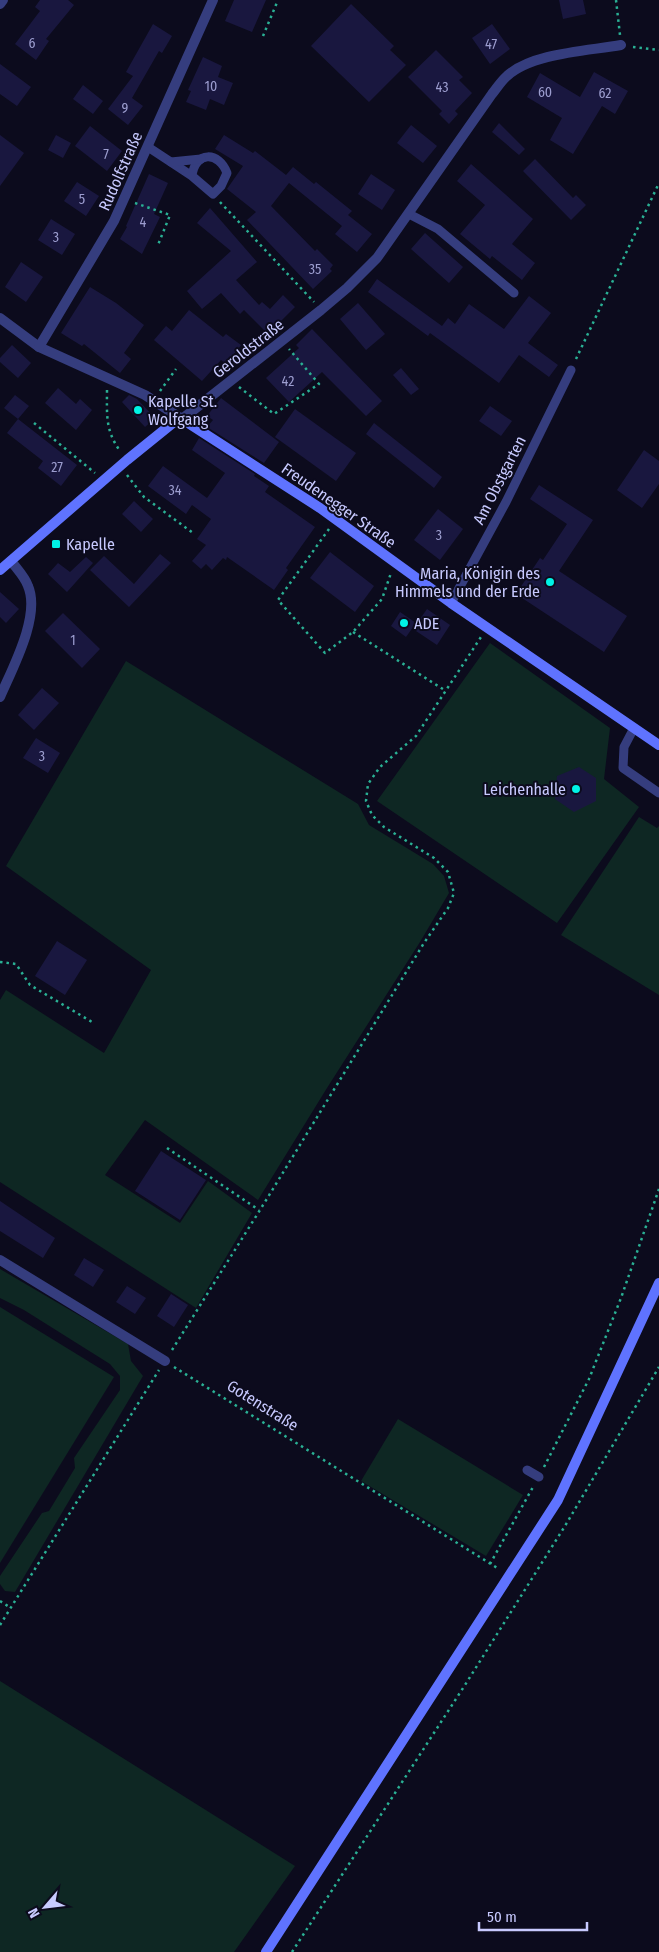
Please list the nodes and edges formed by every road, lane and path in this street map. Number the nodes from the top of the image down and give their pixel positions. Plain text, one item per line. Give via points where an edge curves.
1 (2, 0) edge
2 (213, 0) edge
3 (278, 0) edge
4 (616, 0) edge
5 (0, 4) edge
6 (263, 36) dead end
7 (621, 45) junction
8 (659, 50) edge
9 (148, 147) junction
10 (201, 159) junction
11 (171, 162) junction
12 (192, 176) junction
13 (659, 183) edge
14 (213, 194) junction
15 (124, 199) junction
16 (409, 214) junction
17 (158, 245) dead end
18 (514, 293) dead end
19 (321, 310) junction
20 (1, 321) edge
21 (281, 341) junction
22 (39, 347) junction
23 (176, 368) dead end
24 (571, 370) joint
25 (107, 378) junction
26 (230, 380) junction
27 (153, 400) junction
28 (182, 419) junction
29 (34, 423) dead end
30 (123, 463) junction
31 (104, 480) junction
32 (335, 519) junction
33 (193, 533) dead end
34 (11, 561) junction
35 (394, 562) junction
36 (0, 570) edge
37 (451, 603) junction
38 (487, 627) junction
39 (353, 632) junction
40 (446, 691) junction
41 (0, 697) edge
42 (634, 728) junction
43 (656, 740) edge
44 (659, 793) edge
45 (0, 962) edge
46 (92, 1022) dead end
47 (167, 1148) dead end
48 (659, 1189) edge
49 (260, 1210) junction
50 (0, 1260) edge
51 (659, 1283) edge
52 (164, 1361) junction
53 (659, 1367) edge
54 (526, 1470) dead end
55 (539, 1477) junction
56 (490, 1564) junction
57 (511, 1575) junction
58 (0, 1601) edge
59 (11, 1608) junction
60 (0, 1625) edge
61 (266, 1952) edge
62 (292, 1952) edge

1 - 5 street
2 - 9 street, Rudolfstraße
3 - 6 path
4 - 7 path
7 - 8 path
7 - 16 street, Geroldstraße via 548,57 508,75
9 - 11 lane
9 - 15 street, Rudolfstraße
10 - 11 lane
10 - 12 lane
10 - 14 lane via 213,157 226,170 225,180
11 - 12 lane
12 - 14 lane
13 - 24 path
14 - 19 path
15 - 17 path via 170,215
15 - 22 street, Rudolfstraße
16 - 18 lane via 438,229
16 - 19 street, Geroldstraße via 377,258
19 - 21 street, Geroldstraße
20 - 22 street
21 - 26 street, Geroldstraße
21 - 26 path via 319,384 274,414
22 - 25 street
23 - 27 path
24 - 37 lane, Am Obstgarten via 506,502
25 - 27 street
25 - 30 path via 108,425
26 - 28 street, Geroldstraße
27 - 28 street
28 - 30 street, Geroldstraße
28 - 32 street, Freudenegger Straße
29 - 31 path
30 - 31 street, Geroldstraße
30 - 33 path via 144,497
31 - 34 street, Geroldstraße
32 - 35 street, Freudenegger Straße
32 - 39 path via 278,600 325,653
34 - 36 street, Geroldstraße
34 - 41 street via 29,588 31,615
35 - 37 street, Freudenegger Straße
35 - 39 path via 382,599
37 - 38 street, Freudenegger Straße
38 - 40 path
38 - 42 street, Freudenegger Straße
39 - 40 path
40 - 49 path via 416,736 380,767 368,784 366,801 372,815 384,827 434,858 448,872 454,893 448,908
42 - 43 street, Freudenegger Straße
42 - 44 lane via 624,746 623,768
45 - 46 path via 16,964 30,985
47 - 49 path
48 - 55 path via 589,1379
49 - 52 path
50 - 52 street
51 - 57 street via 558,1500
52 - 56 path, Gotenstraße
52 - 59 path
53 - 62 path via 518,1602
54 - 55 lane
55 - 56 path
56 - 57 path, Gotenstraße
57 - 61 street
58 - 59 path
59 - 60 path

